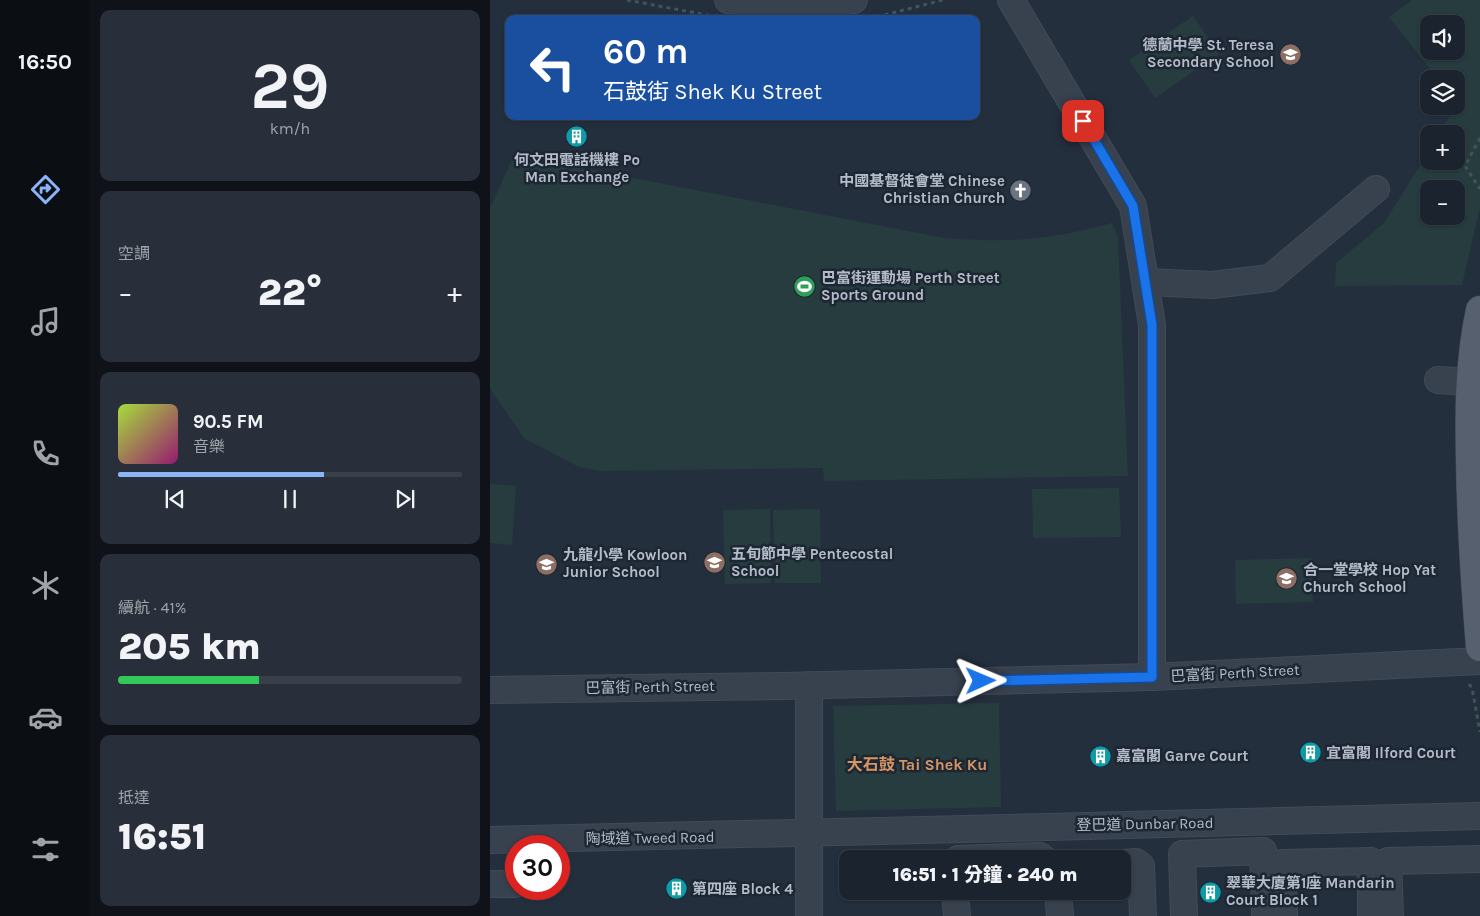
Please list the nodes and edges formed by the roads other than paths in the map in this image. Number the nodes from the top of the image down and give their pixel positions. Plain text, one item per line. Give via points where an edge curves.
1 (854, 0) edge
2 (1011, 0) edge
3 (721, 8) edge
4 (1376, 189) dead end
5 (1146, 282) junction
6 (1480, 310) edge
7 (1438, 380) dead end
8 (1470, 382) junction
9 (1475, 418) edge
10 (1480, 647) edge
11 (1480, 661) edge
12 (1152, 677) junction
13 (809, 685) junction
14 (490, 690) edge
15 (1480, 816) edge
16 (809, 835) junction
17 (490, 840) edge
18 (1480, 859) edge
19 (1131, 862) edge
20 (956, 900) edge
21 (1045, 900) edge
22 (1059, 900) edge
23 (809, 916) edge
24 (957, 916) edge
25 (1046, 916) edge
26 (1060, 916) edge
27 (1143, 916) edge
28 (1184, 916) edge
29 (1265, 916) edge
30 (1284, 916) edge
31 (1370, 916) edge
32 (1390, 916) edge

1 - 3 street via 821,6
2 - 5 street via 1133,206
4 - 5 street via 1270,278 1212,284
5 - 12 street via 1152,325
6 - 8 main road
7 - 8 street
8 - 9 main road
9 - 10 main road via 1471,541
11 - 12 street, 巴富街 Perth Street
12 - 13 street, 巴富街 Perth Street
13 - 14 street, 巴富街 Perth Street
13 - 16 street
15 - 16 street, 登巴道 Dunbar Road via 942,828
16 - 17 street, 陶域道 Tweed Road
16 - 23 street
18 - 32 street via 1388,861
19 - 27 street via 1141,866
20 - 24 street
21 - 25 street
22 - 26 street
28 - 29 street via 1182,854 1263,851
30 - 31 street via 1282,863 1371,861

